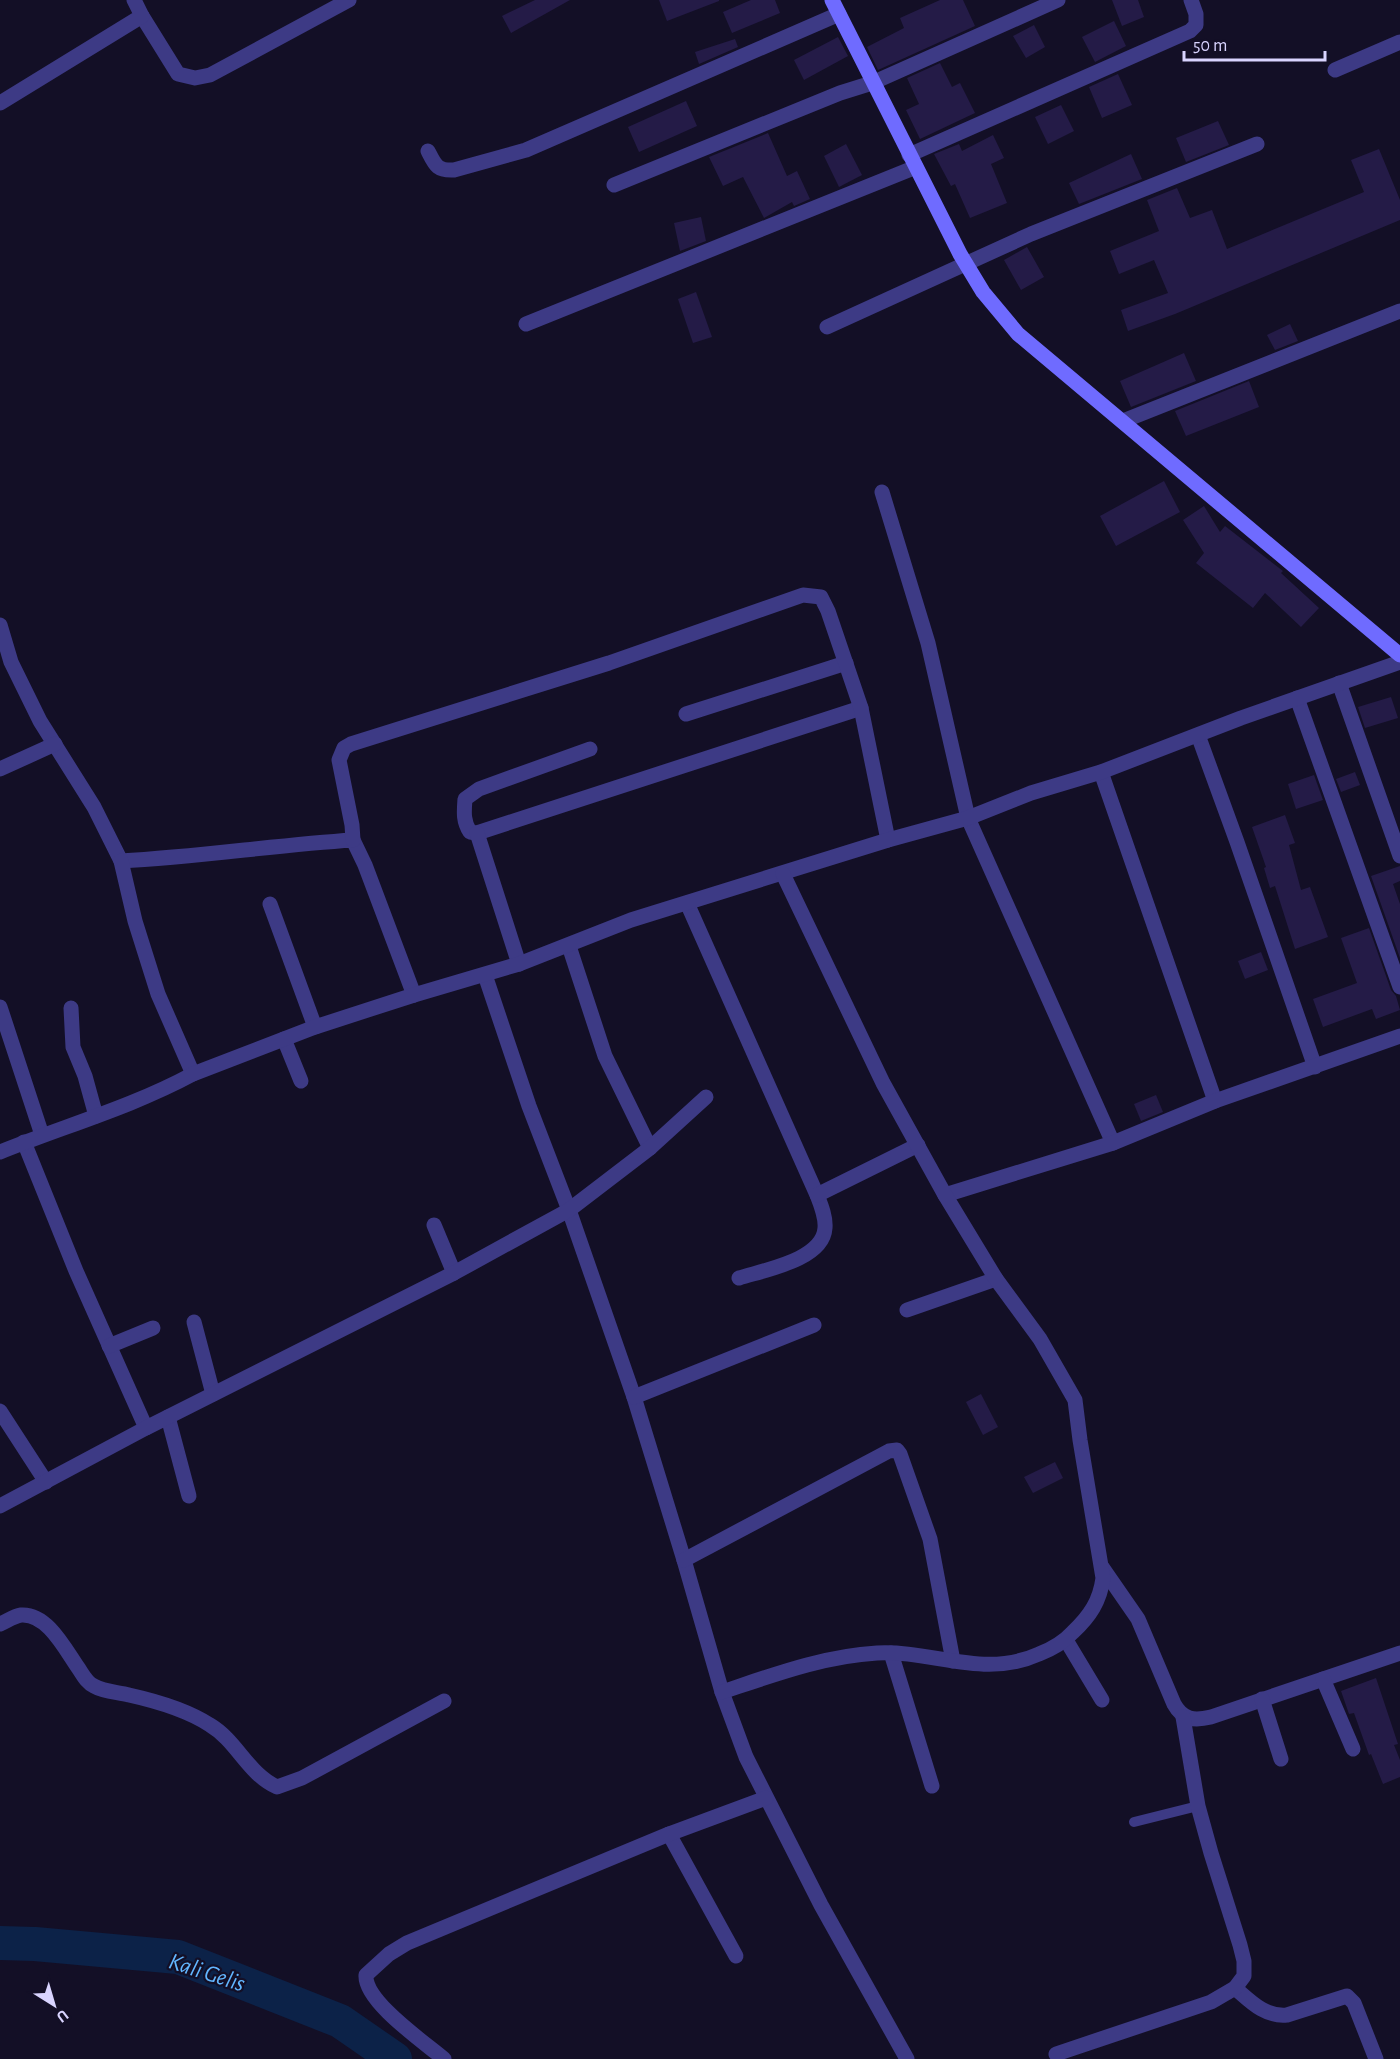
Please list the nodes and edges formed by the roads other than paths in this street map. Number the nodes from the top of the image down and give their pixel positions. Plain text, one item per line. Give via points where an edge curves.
1 (134, 0) edge
2 (349, 0) edge
3 (1058, 0) edge
4 (1191, 0) edge
5 (836, 7) edge
6 (142, 16) junction
7 (1400, 42) edge
8 (1335, 70) dead end
9 (872, 83) junction
10 (0, 103) edge
11 (1257, 144) dead end
12 (428, 151) dead end
13 (913, 161) junction
14 (614, 185) dead end
15 (965, 264) junction
16 (1400, 311) edge
17 (526, 324) dead end
18 (827, 327) dead end
19 (1123, 421) junction
20 (882, 492) dead end
21 (0, 625) edge
22 (1400, 655) edge
23 (1400, 662) edge
24 (846, 663) junction
25 (1339, 683) junction
26 (1297, 698) junction
27 (861, 708) junction
28 (686, 714) dead end
29 (1198, 735) junction
30 (55, 744) junction
31 (590, 749) dead end
32 (0, 769) edge
33 (1101, 772) junction
34 (968, 818) junction
35 (477, 833) junction
36 (353, 840) junction
37 (888, 840) junction
38 (1400, 856) edge
39 (121, 861) junction
40 (783, 874) junction
41 (687, 903) junction
42 (270, 904) dead end
43 (569, 946) junction
44 (519, 964) junction
45 (486, 975) junction
46 (1400, 987) edge
47 (414, 994) junction
48 (0, 1007) edge
49 (71, 1008) dead end
50 (315, 1027) junction
51 (1400, 1036) edge
52 (284, 1039) junction
53 (1315, 1067) junction
54 (193, 1074) junction
55 (301, 1081) dead end
56 (706, 1097) dead end
57 (1215, 1101) junction
58 (96, 1116) junction
59 (42, 1135) junction
60 (24, 1142) junction
61 (1113, 1143) junction
62 (918, 1145) junction
63 (650, 1148) junction
64 (0, 1152) edge
65 (945, 1195) junction
66 (817, 1196) junction
67 (569, 1210) junction
68 (434, 1225) dead end
69 (454, 1273) junction
70 (740, 1278) dead end
71 (996, 1279) junction
72 (908, 1310) dead end
73 (194, 1322) dead end
74 (814, 1325) dead end
75 (153, 1329) dead end
76 (109, 1346) junction
77 (213, 1394) junction
78 (634, 1397) junction
79 (0, 1411) edge
80 (168, 1417) junction
81 (146, 1428) junction
82 (46, 1482) junction
83 (189, 1496) dead end
84 (0, 1506) edge
85 (684, 1560) junction
86 (1101, 1567) junction
87 (0, 1624) edge
88 (1066, 1640) junction
89 (891, 1653) junction
90 (1400, 1653) edge
91 (953, 1661) junction
92 (1323, 1679) junction
93 (722, 1692) junction
94 (1262, 1699) junction
95 (1102, 1700) dead end
96 (444, 1701) dead end
97 (1183, 1717) junction
98 (1353, 1749) dead end
99 (1281, 1759) dead end
100 (932, 1786) dead end
101 (766, 1798) junction
102 (1198, 1806) junction
103 (1134, 1822) dead end
104 (669, 1834) junction
105 (736, 1956) dead end
106 (1235, 1988) junction
107 (1056, 2054) dead end
108 (444, 2059) edge
109 (907, 2059) edge
110 (1376, 2059) edge

1 - 6 street
2 - 6 street via 210,75 195,78 178,75
3 - 9 street
4 - 13 street via 1196,25 1190,31
5 - 9 street
5 - 12 street via 526,150 443,171
6 - 10 street
7 - 8 street
9 - 13 street
9 - 14 street
11 - 15 street
13 - 15 street
13 - 17 street
15 - 18 street
15 - 19 street via 1018,334
16 - 19 street
19 - 22 street
20 - 34 street via 928,644
21 - 30 street via 11,662
23 - 25 street
24 - 27 street
24 - 28 street
24 - 36 street via 821,597 803,596 609,663 351,744 344,748 339,760
25 - 26 street
25 - 38 street
26 - 29 street
26 - 46 street
27 - 35 street
27 - 37 street
29 - 33 street
29 - 53 street
30 - 32 street
30 - 39 street via 94,807
31 - 35 street via 479,789 465,799 466,824 470,832
33 - 34 street via 1031,793
33 - 57 street
34 - 37 street
34 - 61 street
35 - 44 street
36 - 39 street
36 - 47 street
37 - 40 street
39 - 54 street via 158,994
40 - 41 street
40 - 62 street via 883,1083
41 - 43 street via 631,920
41 - 66 street
42 - 50 street
43 - 44 street
43 - 63 street via 605,1056
44 - 45 street
45 - 47 street
45 - 67 street via 529,1106
47 - 50 street
48 - 59 street
49 - 58 street via 73,1047
50 - 52 street
51 - 53 street
52 - 54 street
52 - 55 street
53 - 57 street
54 - 58 street
56 - 63 street
57 - 61 street
58 - 59 street
59 - 60 street
60 - 64 street
60 - 76 street
61 - 65 street
62 - 65 street
62 - 66 street
63 - 67 street
65 - 71 street
66 - 70 street via 826,1230 815,1249 784,1265
67 - 69 street
67 - 78 street
68 - 69 street
69 - 77 street
71 - 72 street
71 - 86 street via 1040,1339 1075,1400
73 - 77 street
74 - 78 street
75 - 76 street
76 - 81 street
77 - 80 street
78 - 85 street
79 - 82 street
80 - 81 street
80 - 83 street
81 - 82 street
82 - 84 street
85 - 91 street via 897,1450 930,1539
85 - 93 street
86 - 88 street via 1101,1591 1094,1608
86 - 97 street via 1138,1619
87 - 96 street via 20,1615 37,1619 62,1643 93,1686 151,1700 198,1718 218,1730 256,1773 277,1787 302,1778
88 - 91 street via 1031,1658 1000,1666
88 - 95 street
89 - 91 street
89 - 93 street via 821,1661
89 - 100 street
90 - 92 street
92 - 94 street
92 - 98 street
93 - 101 street
94 - 97 street via 1202,1719
94 - 99 street
97 - 102 street
101 - 104 street
101 - 109 street
102 - 103 lane
102 - 106 street via 1244,1961 1244,1976
104 - 105 street
104 - 108 street via 407,1943 369,1970 366,1985 373,1997
106 - 107 street via 1200,2007
106 - 110 street via 1276,2016 1347,1996 1354,2003

